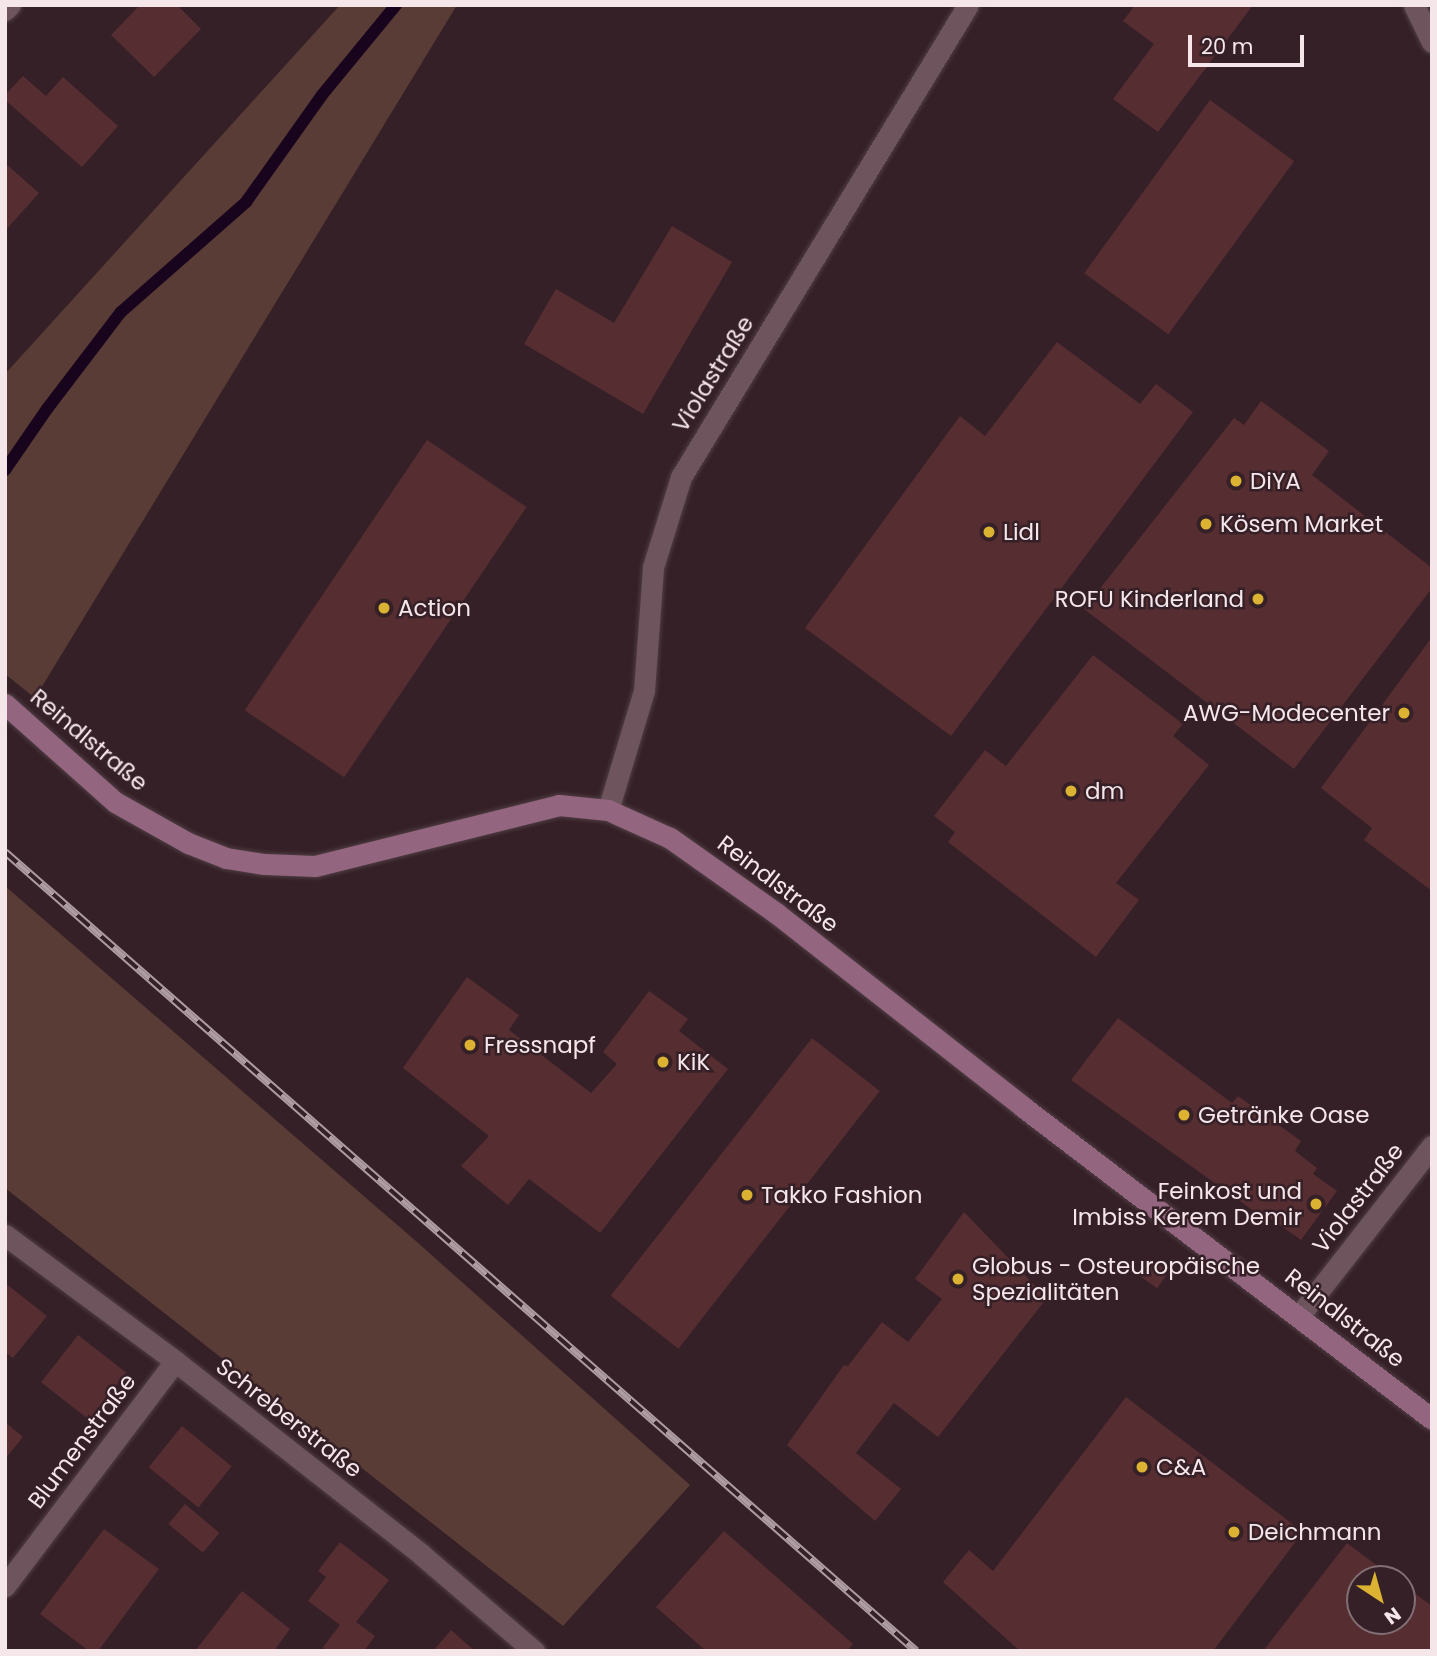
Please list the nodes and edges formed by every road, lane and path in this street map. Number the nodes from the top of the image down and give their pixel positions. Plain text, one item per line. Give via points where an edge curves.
1 (10, 5) edge
2 (968, 5) edge
3 (1414, 5) edge
4 (5, 10) edge
5 (1432, 42) edge
6 (5, 704) edge
7 (608, 810) junction
8 (1432, 1146) edge
9 (5, 1235) edge
10 (1299, 1316) junction
11 (175, 1362) junction
12 (1432, 1419) edge
13 (5, 1586) edge
14 (534, 1651) edge

1 - 4 street
2 - 7 street, Violastraße via 681,477 653,567 643,691
3 - 5 street
6 - 7 street, Reindlstraße via 116,803 188,843 226,858 315,866 559,805
7 - 10 street, Reindlstraße via 670,838 766,906
8 - 10 street, Violastraße
9 - 11 street, Schreberstraße
10 - 12 street, Reindlstraße
11 - 13 street, Blumenstraße
11 - 14 street, Schreberstraße via 422,1555

